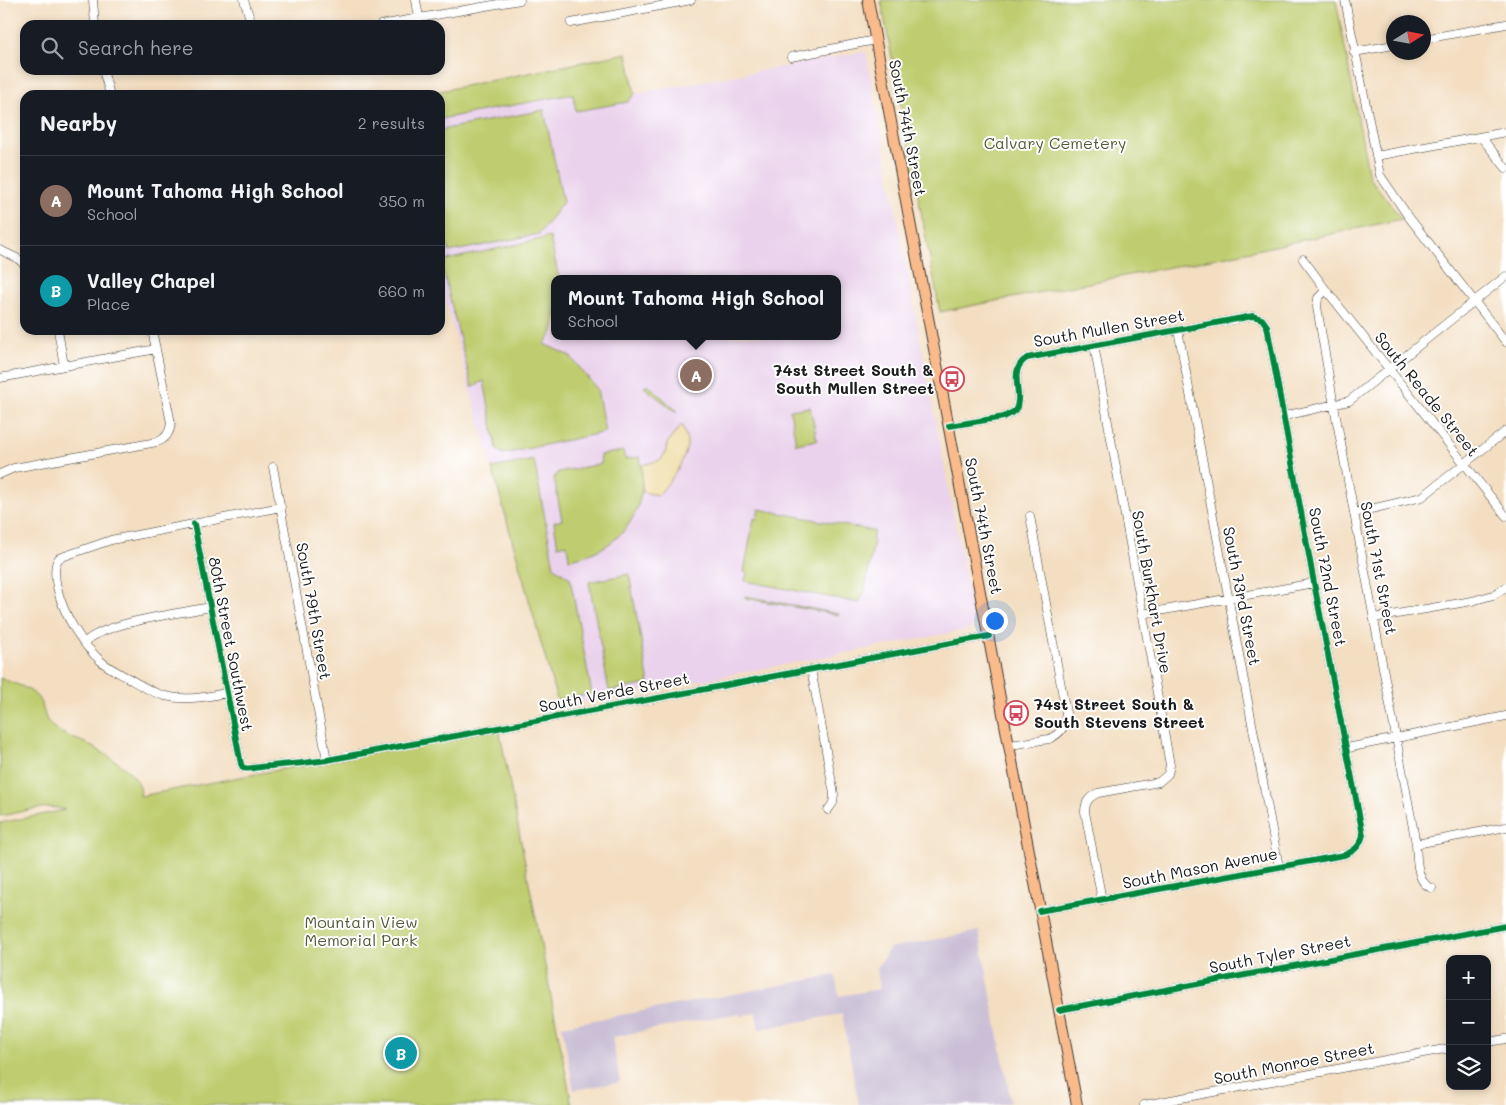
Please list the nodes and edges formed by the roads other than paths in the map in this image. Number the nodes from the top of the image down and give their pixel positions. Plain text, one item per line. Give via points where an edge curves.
1 (93, 0) edge
2 (244, 0) edge
3 (416, 0) edge
4 (520, 0) edge
5 (691, 0) edge
6 (868, 0) edge
7 (1345, 0) edge
8 (419, 18) junction
9 (95, 20) edge
10 (250, 20) edge
11 (408, 20) edge
12 (571, 23) dead end
13 (1506, 24) edge
14 (1431, 38) edge
15 (875, 40) junction
16 (1386, 46) edge
17 (1354, 52) junction
18 (791, 57) dead end
19 (104, 75) edge
20 (109, 90) edge
21 (1506, 132) edge
22 (1481, 137) junction
23 (1376, 156) junction
24 (1506, 168) edge
25 (0, 250) edge
26 (1303, 258) dead end
27 (20, 261) edge
28 (1506, 276) edge
29 (1326, 290) junction
30 (1474, 302) junction
31 (1262, 318) joint
32 (1178, 330) junction
33 (59, 335) edge
34 (153, 335) edge
35 (1506, 342) edge
36 (1094, 346) junction
37 (156, 349) junction
38 (64, 366) junction
39 (1389, 370) junction
40 (0, 378) edge
41 (1334, 406) junction
42 (1284, 416) junction
43 (949, 426) junction
44 (1506, 432) edge
45 (1464, 464) junction
46 (273, 467) dead end
47 (0, 474) edge
48 (281, 507) junction
49 (1354, 513) junction
50 (1030, 516) dead end
51 (1506, 516) edge
52 (194, 524) junction
53 (1314, 583) junction
54 (1506, 587) edge
55 (1229, 598) junction
56 (210, 607) junction
57 (1142, 614) junction
58 (1374, 618) junction
59 (989, 636) junction
60 (85, 642) junction
61 (811, 669) junction
62 (226, 694) junction
63 (1506, 716) edge
64 (1396, 738) junction
65 (1010, 745) junction
66 (1347, 748) junction
67 (327, 760) junction
68 (243, 768) joint
69 (828, 810) dead end
70 (1506, 827) edge
71 (1361, 843) joint
72 (1416, 844) junction
73 (1279, 867) junction
74 (1432, 888) dead end
75 (1102, 900) junction
76 (1039, 911) junction
77 (1506, 926) edge
78 (1059, 1010) junction
79 (1506, 1039) edge
80 (1491, 1041) edge
81 (1446, 1049) edge
82 (1077, 1105) edge
83 (1144, 1105) edge

1 - 9 street
2 - 10 street
3 - 8 street
4 - 8 street
5 - 12 street
6 - 15 main road, South 74th Street
7 - 17 street
8 - 11 street
13 - 14 street
15 - 18 street
15 - 43 main road, South 74th Street
16 - 17 street
17 - 23 street
19 - 20 street
21 - 22 street
22 - 23 street
22 - 24 street
23 - 30 street via 1383,181
25 - 27 street
26 - 29 street
28 - 30 street
29 - 39 street, South Reade Street
29 - 41 street, South 71st Street via 1318,298 1317,307
30 - 35 street
30 - 39 street
31 - 32 street, South Mullen Street via 1254,316
31 - 42 street, South 72nd Street via 1270,336
32 - 36 street, South Mullen Street
32 - 55 street, South 73rd Street
33 - 38 street
34 - 37 street
36 - 43 street, South Mullen Street via 1027,358 1017,368 1018,401 1014,411 1004,417
36 - 57 street, South Burkhart Drive
37 - 38 street
37 - 47 street via 171,423 168,435 162,440 14,468
38 - 40 street
39 - 41 street via 1349,401
39 - 45 street, South Reade Street
41 - 42 street
41 - 49 street, South 71st Street
42 - 53 street, South 72nd Street
43 - 59 main road, South 74th Street
44 - 45 street
45 - 49 street via 1422,497
45 - 51 street, South Reade Street
46 - 48 street, South 79th Street
48 - 52 street
48 - 67 street, South 79th Street
49 - 58 street, South 71st Street
50 - 65 street via 1066,706 1066,723 1063,730 1049,739
52 - 56 street, 80th Street Southwest
52 - 60 street via 97,543 57,559 55,572 62,605
53 - 55 street
53 - 66 street, South 72nd Street
54 - 58 street via 1472,601
55 - 57 street
55 - 73 street, South 73rd Street
56 - 60 street via 119,625 99,632
56 - 62 street, 80th Street Southwest
57 - 75 street, South Burkhart Drive via 1170,766 1168,774 1159,782 1098,793 1086,803
58 - 64 street, South 71st Street
59 - 61 street, South Verde Street
59 - 65 main road, South 74th Street
60 - 62 street via 102,662 151,691 190,699
61 - 67 street, South Verde Street
61 - 69 street via 834,794
62 - 68 street, 80th Street Southwest
63 - 64 street
64 - 66 street
64 - 72 street, South 71st Street
65 - 76 main road, South 74th Street
66 - 71 street, South 72nd Street via 1363,835
67 - 68 street, South Verde Street via 249,770
70 - 72 street
71 - 73 street, South Mason Avenue via 1344,855
72 - 74 street, South 71st Street via 1420,875
73 - 75 street, South Mason Avenue
75 - 76 street, South Mason Avenue
76 - 78 main road, South 74th Street
77 - 78 street, South Tyler Street
78 - 82 main road, South 74th Street
79 - 80 street
81 - 83 street, South Monroe Street

